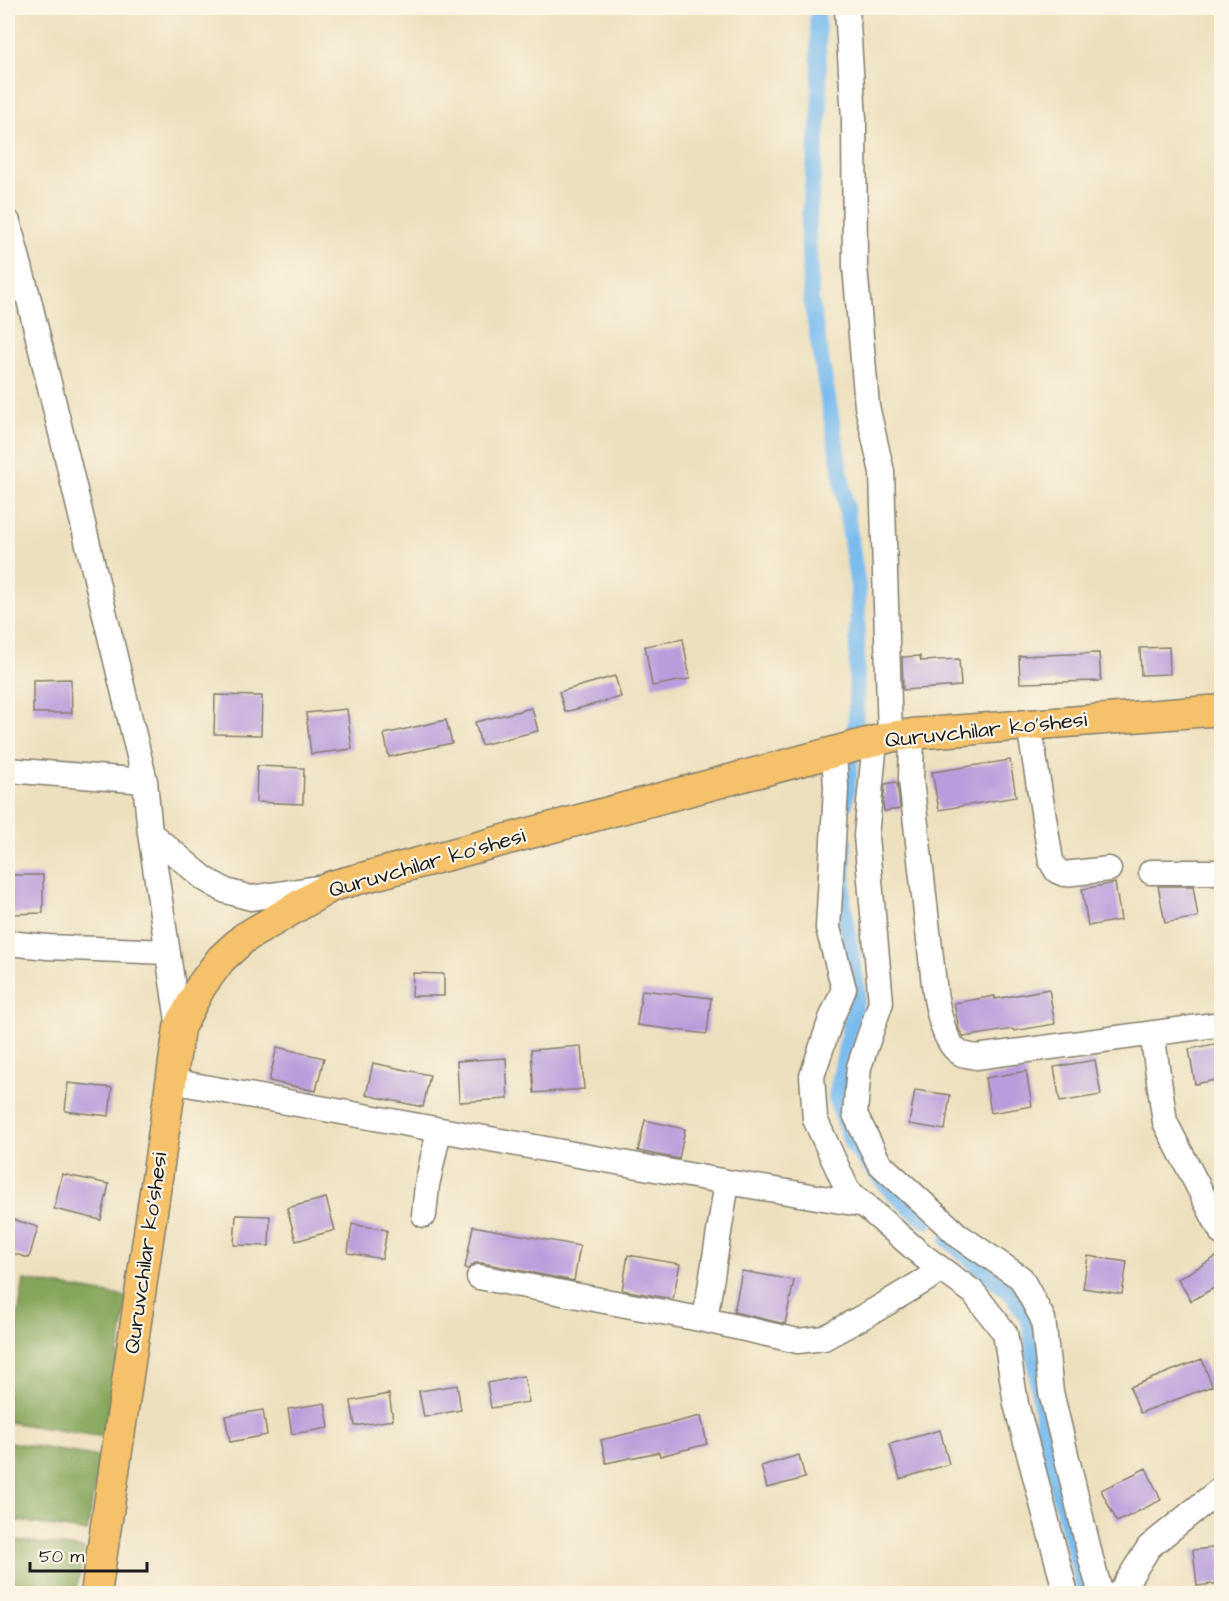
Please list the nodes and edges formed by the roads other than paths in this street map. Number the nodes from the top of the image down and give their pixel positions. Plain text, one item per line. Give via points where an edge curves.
1 (848, 8) edge
2 (8, 222) edge
3 (1221, 710) edge
4 (1029, 725) junction
5 (871, 743) junction
6 (8, 770) edge
7 (145, 781) junction
8 (150, 833) junction
9 (1109, 869) dead end
10 (1151, 872) dead end
11 (1221, 872) edge
12 (332, 886) junction
13 (8, 943) edge
14 (167, 952) junction
15 (1221, 1024) edge
16 (178, 1028) junction
17 (1152, 1033) junction
18 (171, 1081) junction
19 (439, 1130) junction
20 (727, 1182) junction
21 (864, 1205) junction
22 (424, 1215) dead end
23 (1221, 1233) edge
24 (942, 1270) junction
25 (479, 1277) dead end
26 (705, 1320) junction
27 (1221, 1488) edge
28 (1077, 1566) junction
29 (96, 1593) edge
30 (1066, 1593) edge
31 (1101, 1593) edge
32 (1119, 1593) edge

1 - 5 street via 855,266 867,406 882,472
2 - 7 street
3 - 4 main road, Quruvchilar ko'shesi
4 - 5 main road, Quruvchilar ko'shesi
4 - 9 street via 1051,861 1064,874
5 - 12 main road, Quruvchilar ko'shesi
5 - 17 street via 911,780 934,993 941,1024 952,1045 960,1053 976,1057
5 - 21 street via 836,788 828,928 844,989 812,1076 815,1119 848,1191
5 - 28 street via 866,836 881,1002 859,1067 855,1114 879,1163 959,1236 1021,1278 1042,1319
6 - 7 street
7 - 8 street
8 - 12 street via 205,879 226,891 251,898
8 - 14 street
10 - 11 street
12 - 16 main road, Quruvchilar ko'shesi via 244,938 221,959
13 - 14 street
14 - 16 street
15 - 17 street
16 - 18 main road, Quruvchilar ko'shesi
17 - 23 street via 1165,1122
18 - 19 street
18 - 29 main road, Quruvchilar ko'shesi
19 - 20 street
19 - 22 street
20 - 21 street
20 - 26 street
21 - 24 street
24 - 26 street via 824,1338 798,1341
24 - 28 street via 973,1292 1005,1333 1016,1404
25 - 26 street
27 - 32 street via 1149,1547
28 - 30 street
28 - 31 street

